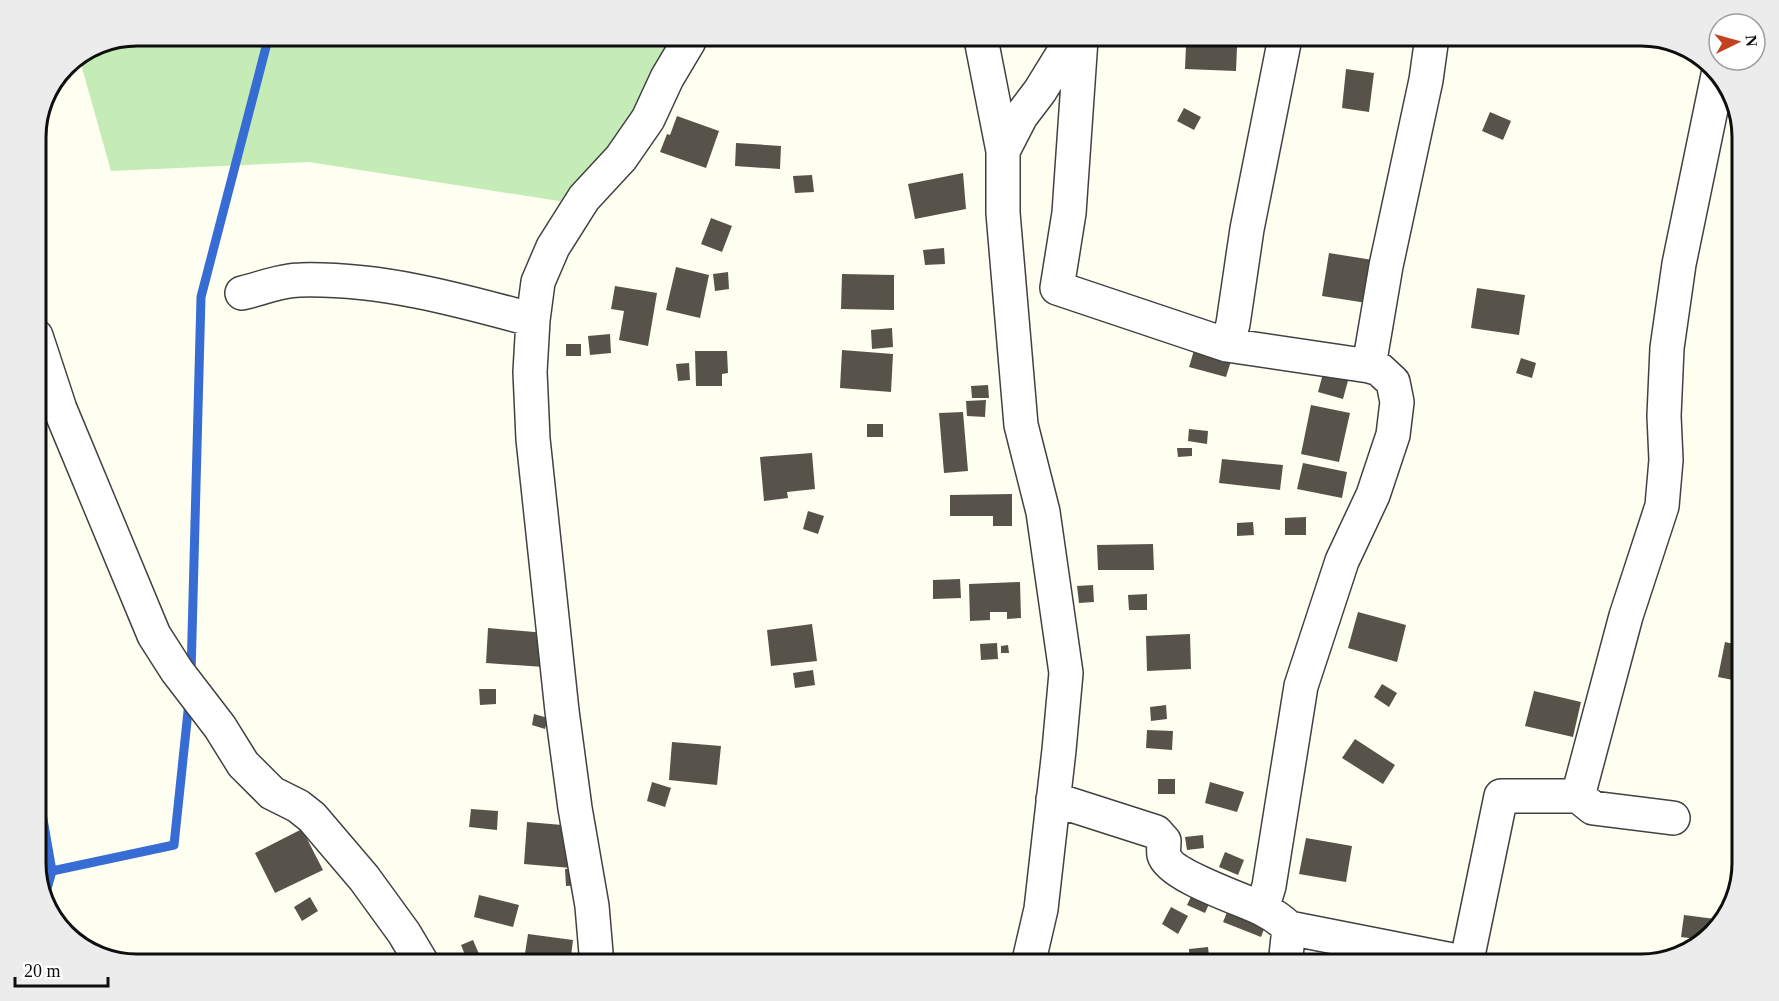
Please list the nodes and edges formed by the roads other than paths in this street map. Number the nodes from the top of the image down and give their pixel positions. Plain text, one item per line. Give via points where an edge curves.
1 (686, 46) edge
2 (982, 46) edge
3 (1068, 46) edge
4 (1081, 46) edge
5 (1283, 46) edge
6 (1431, 46) edge
7 (1716, 85) edge
8 (1003, 151) junction
9 (242, 293) dead end
10 (533, 320) junction
11 (1227, 345) junction
12 (1369, 366) junction
13 (47, 369) edge
14 (1578, 796) junction
15 (1053, 799) junction
16 (1672, 818) dead end
17 (1262, 909) junction
18 (1289, 928) junction
19 (416, 954) edge
20 (596, 954) edge
21 (1031, 954) edge
22 (1286, 954) edge
23 (1418, 954) edge
24 (1469, 954) edge

1 - 10 street via 648,119 621,158 584,198 553,247 538,282
2 - 8 street
3 - 8 street via 1021,116
4 - 11 street via 1069,213 1057,288
5 - 11 street
6 - 12 street
7 - 14 street via 1683,241 1669,338 1662,506 1626,616
8 - 15 street via 1003,213 1021,425 1043,512 1065,673
9 - 10 street via 297,280 372,283 460,300
10 - 20 street via 532,439 562,711
11 - 12 street
12 - 17 street via 1379,369 1393,382 1397,402 1393,435 1373,495 1342,561 1301,686
13 - 19 street via 154,635 243,764 273,793 312,817 364,878
14 - 16 street via 1593,808
14 - 24 street via 1501,796
15 - 17 street via 1156,832 1164,841 1164,856 1171,866 1219,892
15 - 21 street via 1041,909
17 - 18 street
18 - 22 street
18 - 23 street

